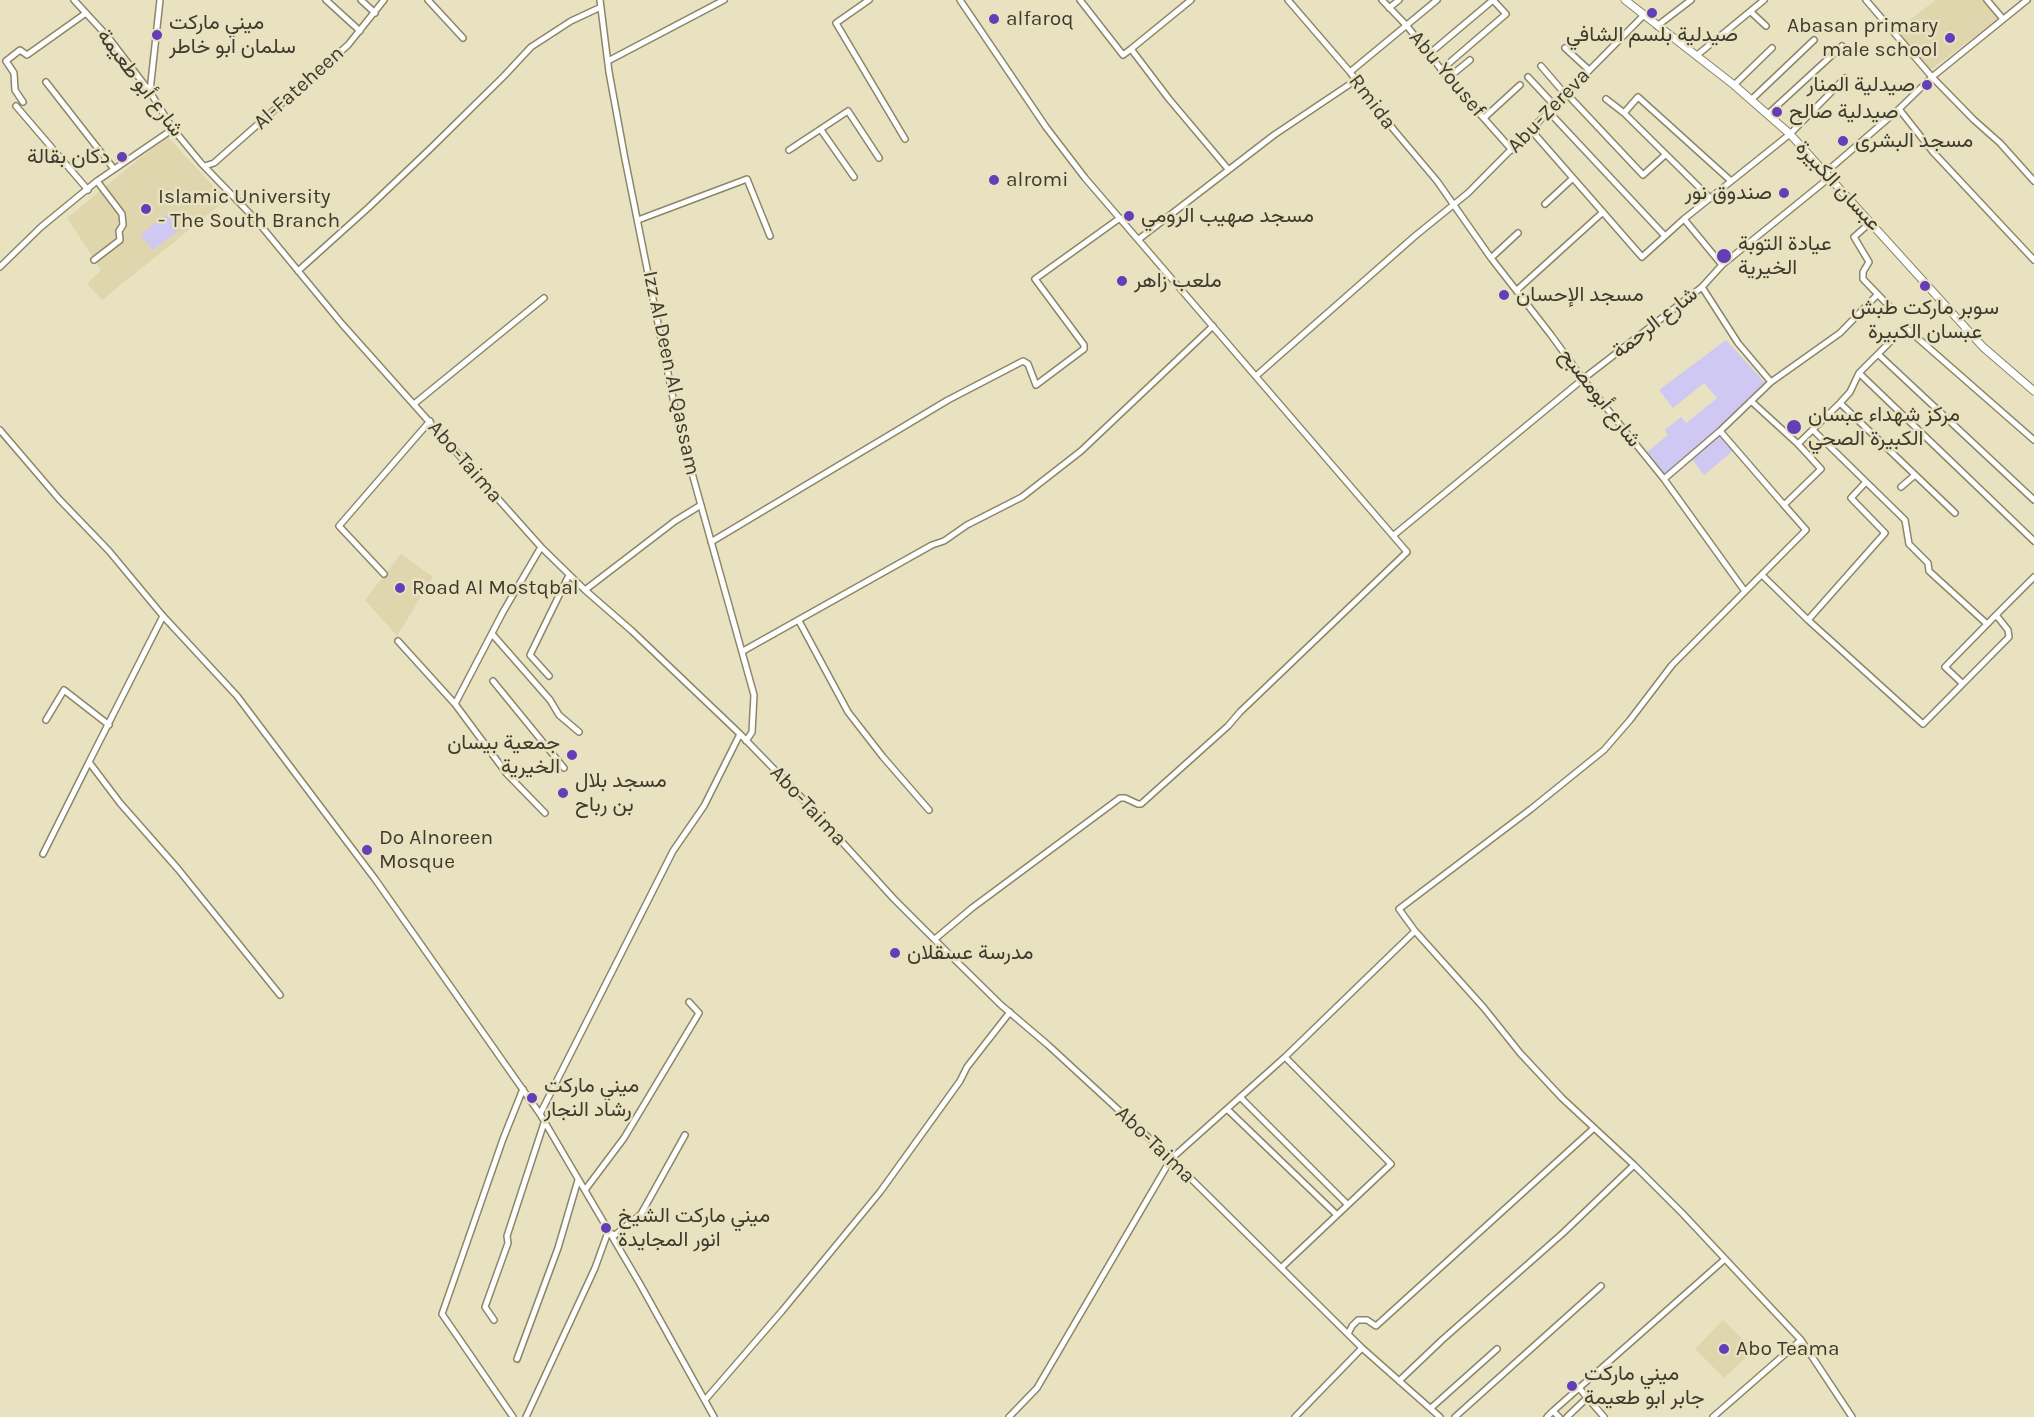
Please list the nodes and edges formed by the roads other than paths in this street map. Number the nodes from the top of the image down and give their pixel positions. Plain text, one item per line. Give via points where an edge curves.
1 (75, 0) edge
2 (160, 0) edge
3 (326, 0) edge
4 (361, 0) edge
5 (384, 0) edge
6 (428, 0) edge
7 (600, 0) edge
8 (724, 0) edge
9 (869, 0) edge
10 (960, 0) edge
11 (1080, 0) edge
12 (1191, 0) edge
13 (1288, 0) edge
14 (1382, 0) edge
15 (1399, 0) edge
16 (1437, 0) edge
17 (1625, 0) edge
18 (1691, 0) edge
19 (1764, 0) edge
20 (1866, 0) edge
21 (1987, 0) edge
22 (2027, 0) edge
23 (601, 7) junction
24 (1389, 8) junction
25 (1751, 12) junction
26 (86, 13) junction
27 (375, 13) junction
28 (1643, 16) junction
29 (2003, 19) junction
30 (1407, 26) junction
31 (1656, 26) junction
32 (1766, 26) dead end
33 (360, 31) junction
34 (463, 38) dead end
35 (1814, 40) dead end
36 (1842, 45) dead end
37 (1565, 48) dead end
38 (1772, 48) dead end
39 (1131, 49) junction
40 (1429, 54) junction
41 (1696, 56) junction
42 (1470, 60) dead end
43 (608, 61) junction
44 (1540, 66) dead end
45 (1441, 70) junction
46 (1589, 70) junction
47 (1350, 72) junction
48 (1932, 76) junction
49 (1528, 77) dead end
50 (1448, 78) junction
51 (1845, 78) dead end
52 (1356, 80) junction
53 (46, 82) dead end
54 (1734, 85) junction
55 (1520, 86) dead end
56 (150, 92) junction
57 (1566, 94) junction
58 (1606, 99) dead end
59 (1751, 100) junction
60 (22, 102) dead end
61 (16, 106) dead end
62 (1555, 106) junction
63 (1899, 109) junction
64 (1549, 112) junction
65 (1624, 113) junction
66 (1768, 114) junction
67 (1484, 118) junction
68 (173, 129) junction
69 (821, 130) junction
70 (1531, 130) junction
71 (1790, 134) junction
72 (905, 140) dead end
73 (789, 150) dead end
74 (1512, 150) junction
75 (1665, 154) junction
76 (879, 158) dead end
77 (205, 166) junction
78 (114, 169) junction
79 (1228, 169) junction
80 (1827, 175) junction
81 (854, 177) dead end
82 (1573, 178) junction
83 (97, 181) junction
84 (1731, 181) junction
85 (2034, 181) edge
86 (88, 190) junction
87 (1710, 198) junction
88 (1545, 204) dead end
89 (1454, 205) junction
90 (1604, 212) junction
91 (1119, 218) junction
92 (1684, 219) junction
93 (638, 220) junction
94 (1871, 222) junction
95 (1518, 232) dead end
96 (770, 236) dead end
97 (1665, 236) junction
98 (1139, 239) junction
99 (1491, 258) junction
100 (94, 260) dead end
101 (2034, 260) edge
102 (1722, 265) junction
103 (0, 267) edge
104 (298, 271) junction
105 (1702, 287) junction
106 (1517, 290) junction
107 (1877, 295) junction
108 (544, 298) dead end
109 (1889, 306) dead end
110 (1213, 326) junction
111 (1879, 355) junction
112 (1859, 374) junction
113 (1256, 376) junction
114 (1583, 379) junction
115 (2034, 380) edge
116 (1772, 382) junction
117 (2031, 388) edge
118 (1751, 401) junction
119 (1840, 403) junction
120 (414, 404) junction
121 (430, 421) junction
122 (0, 430) edge
123 (1813, 430) junction
124 (1720, 431) junction
125 (2034, 440) edge
126 (1798, 444) junction
127 (1915, 475) junction
128 (1664, 479) junction
129 (1865, 483) junction
130 (1901, 487) dead end
131 (2034, 500) edge
132 (701, 505) junction
133 (1784, 506) junction
134 (1955, 513) dead end
135 (1394, 534) junction
136 (2034, 541) edge
137 (711, 542) junction
138 (541, 547) junction
139 (384, 574) dead end
140 (1762, 574) junction
141 (569, 575) junction
142 (2034, 578) edge
143 (585, 590) junction
144 (1744, 590) junction
145 (163, 615) junction
146 (1996, 615) junction
147 (1808, 620) junction
148 (799, 621) junction
149 (1987, 624) junction
150 (493, 635) junction
151 (398, 641) dead end
152 (743, 651) junction
153 (549, 676) dead end
154 (494, 681) dead end
155 (1962, 683) junction
156 (455, 704) junction
157 (45, 720) dead end
158 (109, 725) junction
159 (579, 732) dead end
160 (740, 734) junction
161 (746, 741) junction
162 (89, 762) junction
163 (564, 768) dead end
164 (929, 810) dead end
165 (545, 813) dead end
166 (43, 854) dead end
167 (1415, 932) junction
168 (935, 939) junction
169 (280, 995) dead end
170 (689, 1002) dead end
171 (1010, 1012) junction
172 (1285, 1057) junction
173 (523, 1089) junction
174 (1240, 1097) junction
175 (1227, 1108) junction
176 (540, 1114) junction
177 (544, 1123) junction
178 (1594, 1128) junction
179 (685, 1135) dead end
180 (1171, 1159) junction
181 (1634, 1165) junction
182 (578, 1180) junction
183 (585, 1190) junction
184 (1347, 1204) junction
185 (1337, 1215) junction
186 (608, 1232) junction
187 (1725, 1259) junction
188 (1282, 1267) junction
189 (1602, 1286) dead end
190 (494, 1320) dead end
191 (1348, 1334) junction
192 (1801, 1340) junction
193 (1362, 1348) junction
194 (1497, 1349) dead end
195 (517, 1359) dead end
196 (1399, 1381) junction
197 (1580, 1388) junction
198 (1588, 1397) junction
199 (705, 1400) junction
200 (1431, 1408) junction
201 (1553, 1411) junction
202 (513, 1417) edge
203 (526, 1417) edge
204 (714, 1417) edge
205 (1009, 1417) edge
206 (1295, 1417) edge
207 (1440, 1417) edge
208 (1455, 1417) edge
209 (1547, 1417) edge
210 (1559, 1417) edge
211 (1567, 1417) edge
212 (1604, 1417) edge
213 (1713, 1417) edge
214 (1852, 1417) edge

1 - 26 street, شارع أبو طعيمة
2 - 56 street
3 - 33 street
4 - 27 street
5 - 27 street, Al-Fateheen
6 - 34 street
7 - 23 street, Izz Al Deen Al Qassam
8 - 43 street
9 - 72 street via 836,23
10 - 91 street via 1046,127
11 - 39 street via 1123,55
12 - 39 street
13 - 47 street, Rmida
14 - 24 street, Abu Yousef
15 - 24 street
16 - 30 street
17 - 28 main road, عبسان الكبيرة
18 - 31 street
19 - 25 street
20 - 48 street
21 - 29 street
22 - 29 street, شارع الرحمة
23 - 43 street, Izz Al Deen Al Qassam
23 - 104 street via 531,47 431,148
24 - 30 street, Abu Yousef
25 - 32 street
25 - 41 street
26 - 56 street, شارع أبو طعيمة
26 - 60 street via 27,55 20,50 6,61 14,73 15,90
27 - 33 street, Al-Fateheen
28 - 31 main road, عبسان الكبيرة
28 - 46 street, Abu-Zereva
29 - 48 street, شارع الرحمة
30 - 40 street, Abu Yousef
30 - 47 street
31 - 41 main road, عبسان الكبيرة
33 - 77 street, Al-Fateheen via 214,164
35 - 59 street
36 - 66 street
37 - 46 street
38 - 54 street
39 - 79 street
40 - 45 street, Abu Yousef
40 - 45 street via 1493,0 1506,14
41 - 54 main road, عبسان الكبيرة
42 - 50 street
43 - 93 street, Izz Al Deen Al Qassam
44 - 57 street
45 - 50 street, Abu Yousef
46 - 57 street, Abu-Zereva
47 - 52 street, Rmida
48 - 63 street, شارع الرحمة
48 - 85 street
49 - 62 street
50 - 67 street, Abu Yousef
51 - 71 street
52 - 79 street
52 - 89 street, Rmida
53 - 78 street
54 - 59 main road, عبسان الكبيرة
55 - 67 street
56 - 68 street, شارع أبو طعيمة
57 - 62 street, Abu-Zereva
57 - 75 street via 1643,175
58 - 65 street
59 - 66 main road, عبسان الكبيرة
61 - 86 street
62 - 64 street, Abu-Zereva
63 - 80 street, شارع الرحمة
63 - 101 street via 1933,152
64 - 70 street, Abu-Zereva
64 - 97 street
65 - 75 street
65 - 84 street via 1638,97
66 - 71 main road, عبسان الكبيرة
67 - 74 street, Abu Yousef
68 - 77 street, شارع أبو طعيمة
68 - 78 street
69 - 73 street
69 - 76 street via 848,111
69 - 81 street
70 - 74 street, Abu-Zereva
70 - 82 street
71 - 80 main road, عبسان الكبيرة
71 - 84 street
74 - 89 street, Abu-Zereva
75 - 87 street
77 - 104 street, Abo-Taima
78 - 83 street
79 - 98 street
80 - 94 main road, عبسان الكبيرة
80 - 102 street, شارع الرحمة
82 - 88 street
82 - 90 street
83 - 86 street
83 - 100 street via 122,214 123,225 120,240
84 - 87 street
86 - 103 street via 41,227
87 - 92 street
89 - 99 street, شارع أبومصبح
89 - 113 street, Abu-Zereva
90 - 97 street via 1642,257
90 - 106 street
91 - 98 street
91 - 137 street via 1035,279 1084,349 1036,385 1023,361 948,400
92 - 97 street
92 - 102 street
93 - 96 street via 747,179
93 - 132 street, Izz Al Deen Al Qassam via 678,423
94 - 107 street via 1854,237 1869,262 1863,279
94 - 117 main road, عبسان الكبيرة via 1983,347
95 - 99 street
98 - 110 street
99 - 106 street, شارع أبومصبح
102 - 105 street, شارع الرحمة
104 - 120 street, Abo-Taima
105 - 114 street, شارع الرحمة
105 - 116 street via 1738,343
106 - 114 street, شارع أبومصبح
107 - 109 street
107 - 116 street via 1840,333
108 - 120 street
110 - 113 street
110 - 148 street via 1081,451 1022,497
111 - 112 street
111 - 125 street via 1905,327
111 - 131 street
112 - 119 street
112 - 136 street
113 - 135 street
114 - 128 street, شارع أبومصبح
114 - 135 street, شارع الرحمة
115 - 117 street
116 - 118 street
118 - 124 street
118 - 126 street
119 - 123 street
119 - 127 street
120 - 121 street, Abo-Taima
121 - 138 street, Abo-Taima
121 - 139 street via 339,526
122 - 145 street
123 - 126 street
123 - 129 street
124 - 128 street
124 - 133 street
126 - 133 street via 1821,470
127 - 130 street
127 - 134 street
128 - 144 street, شارع أبومصبح
129 - 147 street via 1851,498 1885,533
129 - 149 street via 1905,520 1909,544 1928,563 1929,571
132 - 137 street, Izz Al Deen Al Qassam
132 - 143 street
133 - 140 street via 1806,530
135 - 168 street via 1407,552 1228,726 1141,804 1120,798
137 - 152 street, Izz Al Deen Al Qassam
138 - 141 street, Abo-Taima
138 - 150 street
140 - 144 street
140 - 147 street
141 - 143 street, Abo-Taima
141 - 153 street via 530,655
142 - 146 street
143 - 160 street, Abo-Taima
144 - 167 street via 1672,665 1604,750 1399,909
145 - 158 street
145 - 173 street via 237,696
146 - 149 street
146 - 155 street via 2009,637
147 - 155 street via 1923,724
148 - 152 street
148 - 164 street via 848,712
149 - 155 street via 1945,667
150 - 156 street
150 - 159 street via 559,715
151 - 156 street
152 - 161 street, Izz Al Deen Al Qassam via 754,695 752,732
154 - 163 street
156 - 165 street via 507,774
157 - 158 street via 64,690
158 - 162 street
160 - 161 street, Abo-Taima
160 - 176 street via 704,806 674,851
161 - 168 street, Abo-Taima
162 - 166 street
162 - 169 street
167 - 172 street
167 - 178 street via 1520,1053
168 - 171 street, Abo-Taima
170 - 183 street via 699,1013 624,1138
171 - 180 street, Abo-Taima
171 - 199 street via 880,1192
172 - 174 street
172 - 184 street via 1391,1164
173 - 176 street
173 - 202 street via 442,1314
174 - 175 street
174 - 184 street
175 - 180 street
175 - 185 street
176 - 177 street
177 - 182 street
177 - 190 street via 485,1307
178 - 181 street
178 - 191 street via 1376,1326 1358,1320
179 - 186 street via 641,1214 615,1235
180 - 188 street, Abo-Taima
180 - 205 street via 1037,1388
181 - 187 street
181 - 196 street
182 - 183 street
182 - 195 street via 558,1248
183 - 186 street
184 - 185 street
185 - 188 street
186 - 199 street
186 - 203 street
187 - 192 street
187 - 197 street
188 - 191 street, Abo-Taima
189 - 208 street
191 - 193 street, Abo-Taima
192 - 213 street
192 - 214 street
193 - 196 street, Abo-Taima
193 - 206 street
194 - 200 street
196 - 200 street, Abo-Taima
197 - 198 street
197 - 201 street
198 - 211 street
198 - 212 street
199 - 204 street
200 - 207 street, Abo-Taima
201 - 209 street
201 - 210 street

